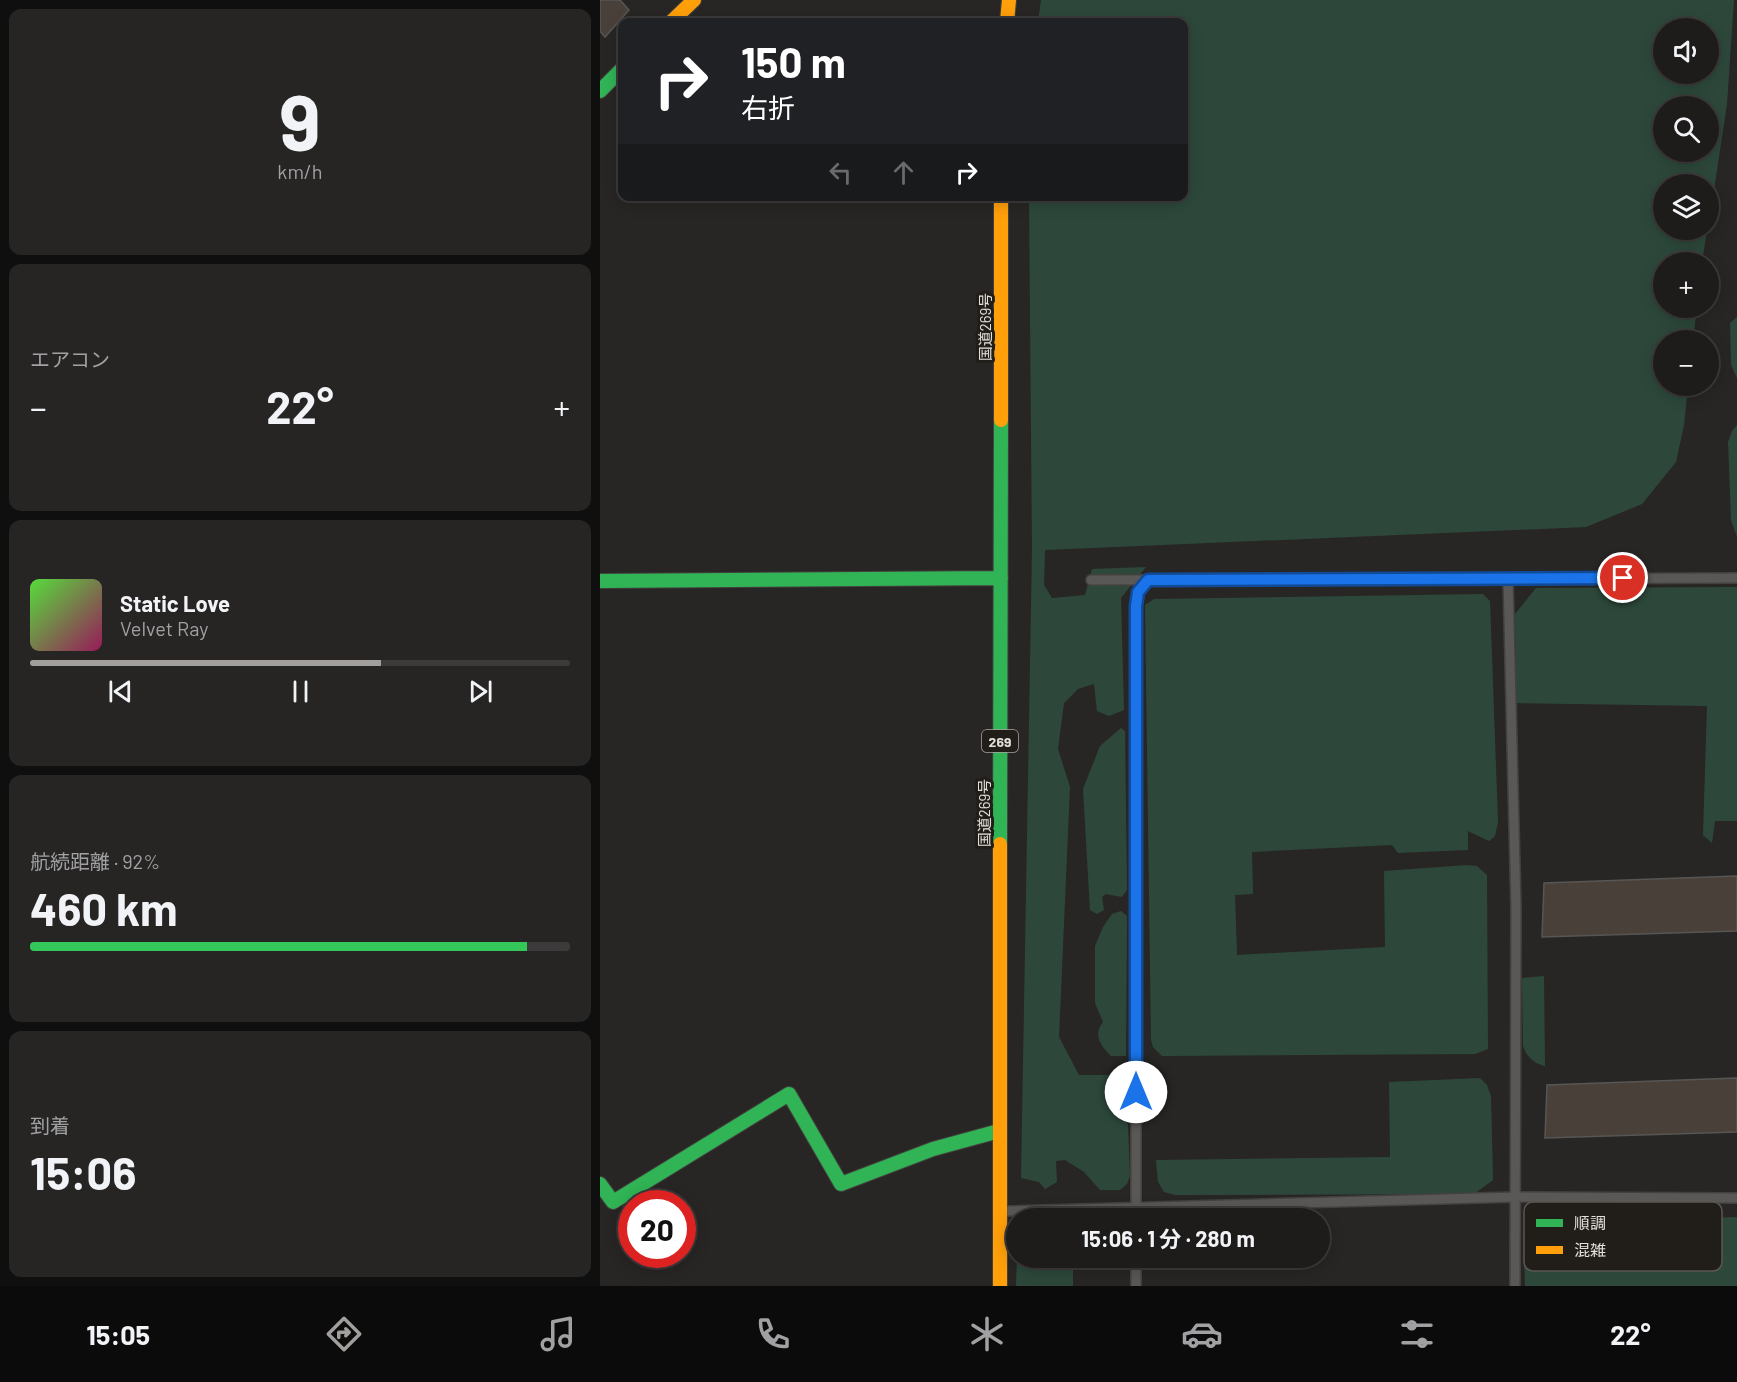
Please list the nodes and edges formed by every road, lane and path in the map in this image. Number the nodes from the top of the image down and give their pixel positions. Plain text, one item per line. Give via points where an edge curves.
1 (694, 0) edge
2 (1009, 0) edge
3 (674, 18) edge
4 (1007, 18) edge
5 (618, 73) edge
6 (600, 91) edge
7 (1001, 201) edge
8 (1001, 578) junction
9 (1508, 578) junction
10 (1737, 578) edge
11 (1091, 580) dead end
12 (1148, 580) junction
13 (600, 581) edge
14 (999, 1131) junction
15 (600, 1184) edge
16 (1515, 1197) junction
17 (1737, 1198) edge
18 (1136, 1208) joint
19 (1001, 1211) junction
20 (1006, 1211) edge
21 (1136, 1268) edge
22 (1000, 1286) edge
23 (1136, 1286) edge
24 (1515, 1286) edge

1 - 3 main road
2 - 4 main road
5 - 6 main road
7 - 8 main road, 国道269号 / 269
8 - 13 main road
8 - 14 main road, 国道269号 / 269
9 - 10 lane
9 - 12 lane
9 - 16 lane via 1516,909
11 - 12 lane
12 - 18 lane via 1138,592 1136,606
14 - 15 main road via 933,1149 841,1184 789,1094 613,1202
14 - 19 main road, 国道269号 / 269
16 - 17 lane
16 - 18 lane
16 - 24 lane
19 - 20 lane
19 - 22 main road, 国道269号 / 269
21 - 23 lane

